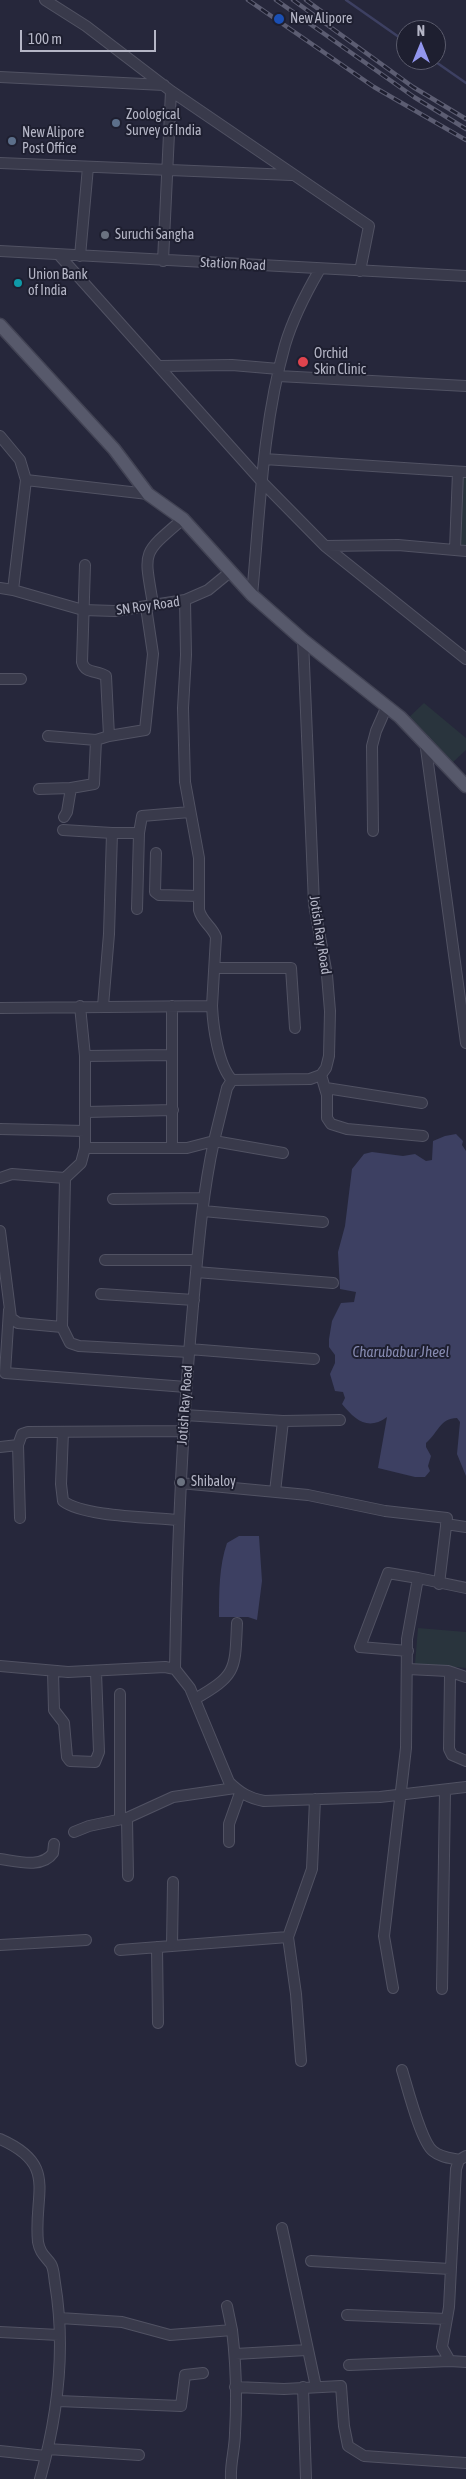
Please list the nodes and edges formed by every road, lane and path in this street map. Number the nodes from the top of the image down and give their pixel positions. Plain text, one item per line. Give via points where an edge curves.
1 (45, 0) edge
2 (0, 78) edge
3 (168, 88) junction
4 (0, 163) edge
5 (88, 167) junction
6 (168, 169) junction
7 (291, 175) junction
8 (0, 251) edge
9 (59, 255) junction
10 (80, 256) junction
11 (163, 261) junction
12 (320, 269) junction
13 (360, 271) junction
14 (466, 276) edge
15 (0, 325) edge
16 (160, 366) junction
17 (278, 373) junction
18 (466, 386) edge
19 (0, 436) edge
20 (264, 459) junction
21 (462, 472) edge
22 (26, 480) junction
23 (263, 483) junction
24 (148, 494) junction
25 (183, 519) junction
26 (325, 546) junction
27 (462, 552) edge
28 (85, 565) dead end
29 (230, 572) junction
30 (0, 588) edge
31 (12, 590) junction
32 (252, 595) junction
33 (185, 600) junction
34 (150, 605) junction
35 (83, 610) junction
36 (303, 640) junction
37 (466, 659) edge
38 (0, 679) edge
39 (21, 679) dead end
40 (387, 706) junction
41 (48, 736) dead end
42 (109, 736) junction
43 (96, 740) junction
44 (424, 740) junction
45 (466, 786) edge
46 (71, 788) junction
47 (39, 789) dead end
48 (190, 812) junction
49 (64, 817) dead end
50 (63, 830) dead end
51 (373, 831) dead end
52 (112, 833) junction
53 (139, 833) junction
54 (156, 853) dead end
55 (199, 896) junction
56 (137, 910) dead end
57 (216, 968) junction
58 (462, 983) edge
59 (80, 1006) junction
60 (103, 1006) junction
61 (172, 1006) junction
62 (212, 1006) junction
63 (0, 1008) edge
64 (465, 1025) edge
65 (295, 1028) dead end
66 (466, 1043) edge
67 (172, 1055) junction
68 (85, 1056) junction
69 (321, 1075) junction
70 (232, 1080) junction
71 (326, 1088) junction
72 (422, 1103) dead end
73 (173, 1110) junction
74 (86, 1112) junction
75 (0, 1129) edge
76 (85, 1131) junction
77 (423, 1136) dead end
78 (214, 1142) junction
79 (85, 1148) junction
80 (172, 1148) junction
81 (283, 1153) dead end
82 (0, 1178) edge
83 (65, 1178) junction
84 (204, 1198) junction
85 (113, 1199) dead end
86 (203, 1211) junction
87 (323, 1222) dead end
88 (0, 1231) edge
89 (105, 1260) dead end
90 (197, 1260) junction
91 (196, 1272) junction
92 (332, 1283) dead end
93 (101, 1294) dead end
94 (194, 1300) junction
95 (9, 1310) junction
96 (62, 1327) junction
97 (189, 1350) junction
98 (314, 1359) dead end
99 (186, 1387) junction
100 (184, 1415) junction
101 (340, 1420) dead end
102 (282, 1421) junction
103 (183, 1431) junction
104 (63, 1432) junction
105 (18, 1445) junction
106 (0, 1446) edge
107 (180, 1483) junction
108 (275, 1492) junction
109 (20, 1518) dead end
110 (178, 1520) junction
111 (446, 1524) junction
112 (466, 1528) edge
113 (418, 1578) junction
114 (439, 1584) junction
115 (466, 1588) edge
116 (238, 1624) dead end
117 (408, 1651) junction
118 (0, 1666) edge
119 (175, 1669) junction
120 (408, 1669) junction
121 (53, 1671) junction
122 (448, 1671) junction
123 (96, 1672) junction
124 (466, 1677) edge
125 (120, 1694) dead end
126 (195, 1699) junction
127 (466, 1761) edge
128 (466, 1787) edge
129 (237, 1790) junction
130 (445, 1790) junction
131 (402, 1795) junction
132 (315, 1799) junction
133 (124, 1819) junction
134 (74, 1832) dead end
135 (229, 1842) dead end
136 (54, 1844) dead end
137 (0, 1859) edge
138 (128, 1876) dead end
139 (173, 1882) dead end
140 (288, 1937) junction
141 (86, 1940) dead end
142 (0, 1945) edge
143 (172, 1946) junction
144 (157, 1947) junction
145 (120, 1950) dead end
146 (393, 1988) dead end
147 (442, 1989) dead end
148 (158, 2023) dead end
149 (301, 2060) dead end
150 (402, 2070) dead end
151 (0, 2139) edge
152 (462, 2158) edge
153 (282, 2228) dead end
154 (311, 2261) dead end
155 (450, 2269) junction
156 (227, 2306) dead end
157 (347, 2315) dead end
158 (60, 2318) junction
159 (447, 2319) junction
160 (232, 2330) junction
161 (0, 2332) edge
162 (59, 2336) junction
163 (308, 2350) junction
164 (235, 2354) junction
165 (450, 2361) junction
166 (466, 2362) edge
167 (348, 2365) dead end
168 (203, 2373) dead end
169 (316, 2386) junction
170 (235, 2387) junction
171 (303, 2388) junction
172 (58, 2401) junction
173 (0, 2451) edge
174 (47, 2452) junction
175 (139, 2455) dead end
176 (466, 2463) edge
177 (40, 2479) edge
178 (231, 2479) edge
179 (306, 2479) edge

1 - 3 street via 86,26
2 - 3 street
3 - 6 street
3 - 7 street
4 - 5 street
5 - 6 street
5 - 10 street
6 - 7 street
6 - 11 street
7 - 13 street via 368,226
8 - 9 street, Station Road
9 - 10 street, Station Road
9 - 16 street
10 - 11 street, Station Road
11 - 12 street, Station Road
12 - 13 street, Station Road
12 - 17 street via 302,301
13 - 14 street, Station Road
15 - 24 main road via 114,449
16 - 17 street via 226,365
16 - 23 street
17 - 18 street
17 - 20 street
19 - 22 street via 20,460
20 - 21 street
20 - 23 street
21 - 27 street
22 - 24 street
22 - 31 street
23 - 26 street
23 - 32 street
24 - 25 main road
25 - 29 main road
25 - 34 street via 148,552
26 - 27 street via 398,545
26 - 37 street
28 - 35 street
29 - 32 main road
29 - 33 street, SN Roy Road via 208,590
30 - 31 street, SN Roy Road
31 - 35 street, SN Roy Road
32 - 36 main road
33 - 34 street, SN Roy Road
33 - 48 street via 183,708 185,782
34 - 35 street, SN Roy Road via 116,611
34 - 42 street via 153,654 145,730
35 - 42 street via 82,662 88,671 106,676
36 - 40 main road
36 - 69 street, Jotish Ray Road via 314,904 330,1011 329,1056
38 - 39 street
40 - 44 main road
40 - 51 street via 372,746
41 - 43 street
42 - 43 street
43 - 46 street via 94,784
44 - 45 main road
44 - 58 street
46 - 47 street
46 - 49 street
48 - 53 street via 142,816
48 - 55 street via 199,858
50 - 52 street
52 - 53 street
52 - 60 street via 110,934
53 - 56 street
54 - 55 street via 155,892 159,895
55 - 57 street via 201,918 213,929 216,937
57 - 62 street
57 - 65 street via 291,968
58 - 64 street
59 - 60 street
59 - 63 street
59 - 68 street
60 - 61 street
61 - 62 street
61 - 67 street
62 - 70 street via 221,1056
64 - 66 street
67 - 68 street
67 - 73 street
68 - 74 street
69 - 70 street via 310,1079
69 - 71 street
70 - 78 street, Jotish Ray Road via 227,1088
71 - 72 street
71 - 77 street via 327,1118 331,1124 347,1129
73 - 74 street
73 - 80 street
74 - 76 street
75 - 76 street
76 - 79 street
78 - 80 street via 197,1147
78 - 81 street
78 - 84 street, Jotish Ray Road
79 - 80 street
79 - 83 street via 81,1163
82 - 83 street via 12,1174
83 - 96 street
84 - 85 street
84 - 86 street, Jotish Ray Road
86 - 87 street
86 - 90 street, Jotish Ray Road
88 - 95 street
89 - 90 street
90 - 91 street, Jotish Ray Road
91 - 92 street
91 - 94 street, Jotish Ray Road
93 - 94 street
94 - 97 street, Jotish Ray Road
95 - 96 street via 14,1322
95 - 99 street via 5,1373
96 - 97 street via 70,1343 79,1346
97 - 98 street
97 - 99 street, Jotish Ray Road
99 - 100 street, Jotish Ray Road
100 - 102 street
100 - 103 street, Jotish Ray Road
101 - 102 street
102 - 108 street
103 - 104 street
103 - 107 street, Jotish Ray Road
104 - 105 street via 28,1432 22,1434
104 - 110 street via 63,1501 89,1511
105 - 106 street
105 - 109 street
107 - 108 street
107 - 110 street, Jotish Ray Road
108 - 111 street via 447,1518
110 - 119 street, Jotish Ray Road
111 - 112 street
111 - 114 street
113 - 114 street
113 - 117 street via 407,1639
113 - 117 street via 388,1573 360,1646
114 - 115 street
116 - 126 street via 236,1657 230,1675
117 - 120 street
118 - 121 street
119 - 123 street
119 - 126 street via 184,1677
120 - 122 street
120 - 131 street
121 - 123 street
121 - 123 street via 54,1710 64,1723 67,1757 70,1761 90,1763 95,1762 99,1752
122 - 124 street
122 - 127 street via 449,1749 452,1755
125 - 133 street
126 - 129 street via 229,1782
128 - 130 street
129 - 132 street via 264,1800
129 - 133 street via 173,1797
129 - 135 street
130 - 131 street
130 - 147 street
131 - 132 street
131 - 146 street via 384,1936
132 - 140 street via 312,1869
133 - 134 street
133 - 138 street
136 - 137 street via 53,1852 44,1861
139 - 143 street
140 - 143 street
140 - 149 street
141 - 142 street
143 - 144 street
144 - 145 street
144 - 148 street
150 - 152 street via 430,2148 445,2157
151 - 158 street via 16,2146 36,2164 38,2240 40,2252 52,2266
152 - 155 street via 456,2169
153 - 163 street
154 - 155 street
155 - 159 street
156 - 160 street
157 - 159 street
158 - 160 street via 122,2322 170,2335
158 - 162 street
159 - 165 street via 442,2347
160 - 164 street
161 - 162 street
162 - 172 street
163 - 164 street
163 - 169 street
164 - 170 street
165 - 166 street
165 - 167 street
168 - 172 street via 185,2375 181,2406
169 - 171 street
169 - 176 street via 341,2386 348,2446 364,2456
170 - 171 street
170 - 178 street via 236,2435 230,2459
171 - 179 street
172 - 174 street
173 - 174 street
174 - 175 street
174 - 177 street

